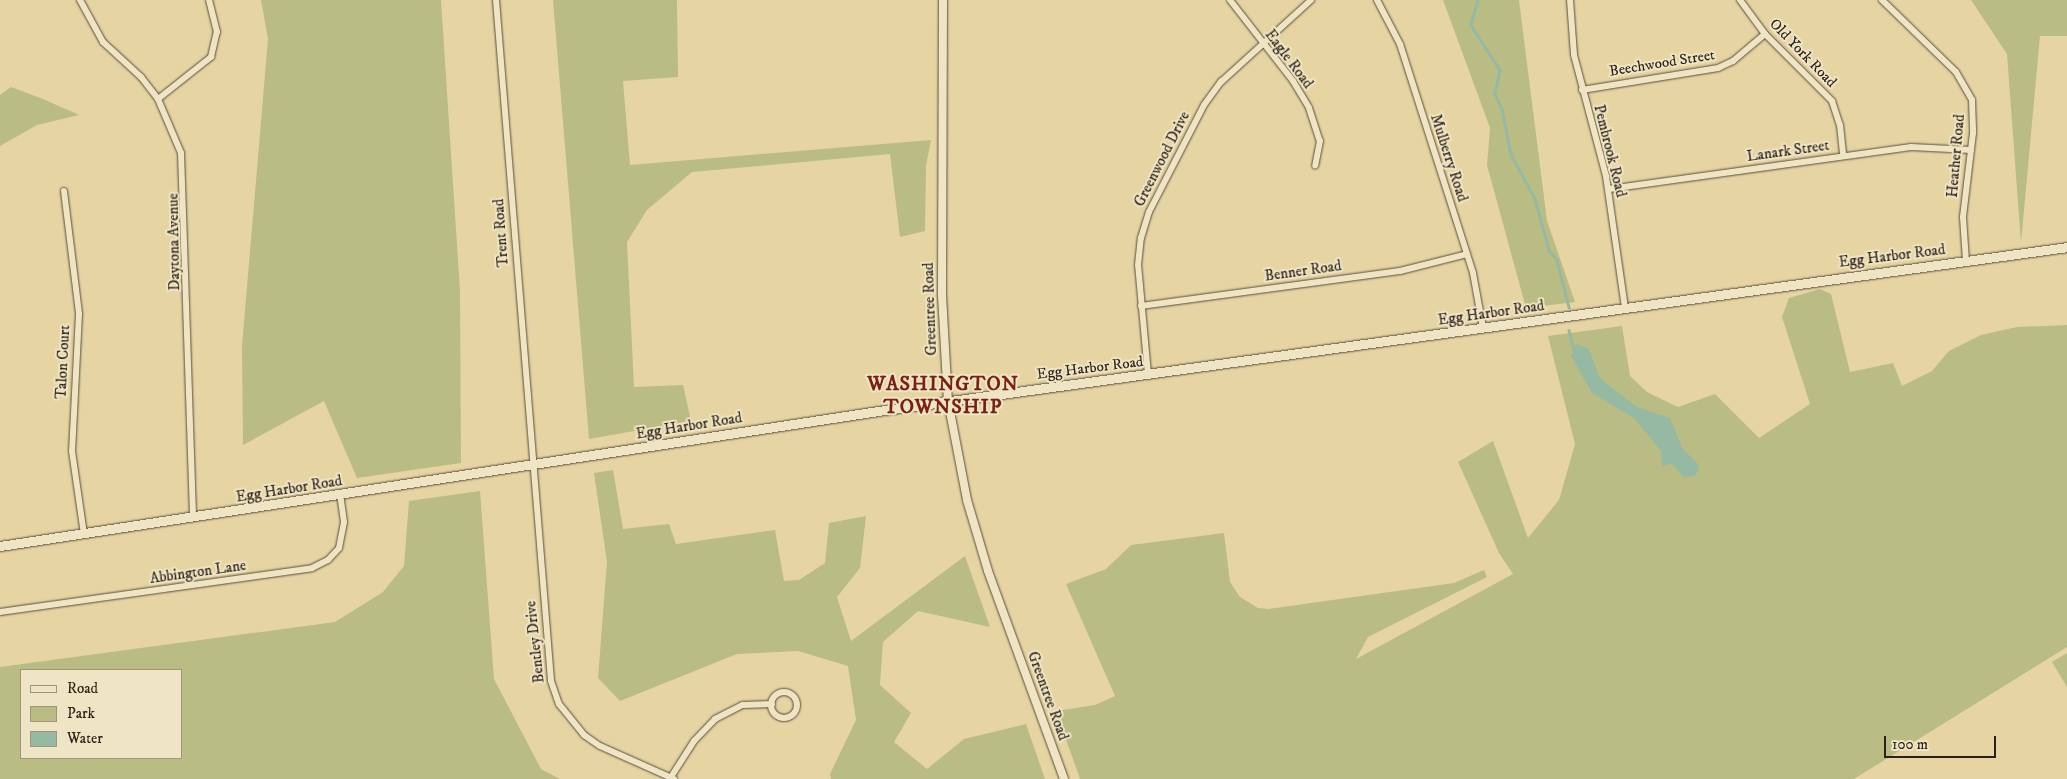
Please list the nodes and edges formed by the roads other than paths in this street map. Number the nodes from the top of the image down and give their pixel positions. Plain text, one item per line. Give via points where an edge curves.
1 (80, 0) edge
2 (209, 0) edge
3 (496, 0) edge
4 (943, 0) edge
5 (1230, 0) edge
6 (1311, 0) edge
7 (1377, 0) edge
8 (1570, 0) edge
9 (1740, 0) edge
10 (1884, 1) edge
11 (1765, 34) junction
12 (1262, 44) junction
13 (1582, 90) junction
14 (158, 99) junction
15 (1971, 150) junction
16 (1843, 156) junction
17 (1315, 166) dead end
18 (1609, 189) junction
19 (64, 191) dead end
20 (2067, 247) edge
21 (1467, 254) junction
22 (1966, 261) junction
23 (1141, 306) junction
24 (1625, 308) junction
25 (1484, 328) junction
26 (1148, 374) junction
27 (948, 401) junction
28 (531, 465) junction
29 (340, 495) junction
30 (193, 518) junction
31 (84, 534) junction
32 (0, 546) edge
33 (0, 612) edge
34 (772, 704) junction
35 (673, 778) edge
36 (1064, 779) edge

1 - 14 street, Daytona Avenue via 103,42 141,77
2 - 14 street via 217,32 211,57
3 - 28 street, Trent Road
4 - 27 street, Greentree Road via 942,295
5 - 12 street, Eagle Road
6 - 12 street, Greenwood Drive
7 - 21 street, Mulberry Road via 1400,44
8 - 13 street, Pembrook Road via 1574,55
9 - 11 street, Old York Road
10 - 15 street, Heather Road via 1964,81 1973,106
11 - 13 street, Beechwood Street via 1733,61 1718,68
11 - 16 street, Old York Road via 1832,101 1840,125
12 - 17 street, Eagle Road via 1293,81 1309,108 1320,141
12 - 23 street, Greenwood Drive via 1225,77 1204,105 1149,212 1138,256
13 - 18 street, Pembrook Road
14 - 30 street, Daytona Avenue via 176,133 184,165
15 - 16 street, Lanark Street via 1921,146
15 - 22 street, Heather Road via 1963,218
16 - 18 street, Lanark Street
18 - 24 street, Pembrook Road
19 - 31 street, Talon Court via 79,314 72,451
20 - 22 main road, Egg Harbor Road
21 - 23 street, Benner Road via 1400,271
21 - 25 street, Mulberry Road
22 - 24 main road, Egg Harbor Road
23 - 26 street, Greenwood Drive
24 - 25 main road, Egg Harbor Road
25 - 26 main road, Egg Harbor Road
26 - 27 main road, Egg Harbor Road
27 - 28 main road, Egg Harbor Road
27 - 36 street, Greentree Road via 967,500 988,571
28 - 29 main road, Egg Harbor Road
28 - 35 street, Bentley Drive via 549,668 559,704 573,725 593,742
29 - 30 main road, Egg Harbor Road
29 - 33 street, Abbington Lane via 344,522 339,548 328,560 312,568
30 - 31 main road, Egg Harbor Road
31 - 32 main road, Egg Harbor Road
34 - 34 street via 773,711 783,717 794,713 797,705 794,697 783,692 775,696
34 - 35 street via 743,705 715,719 694,741

